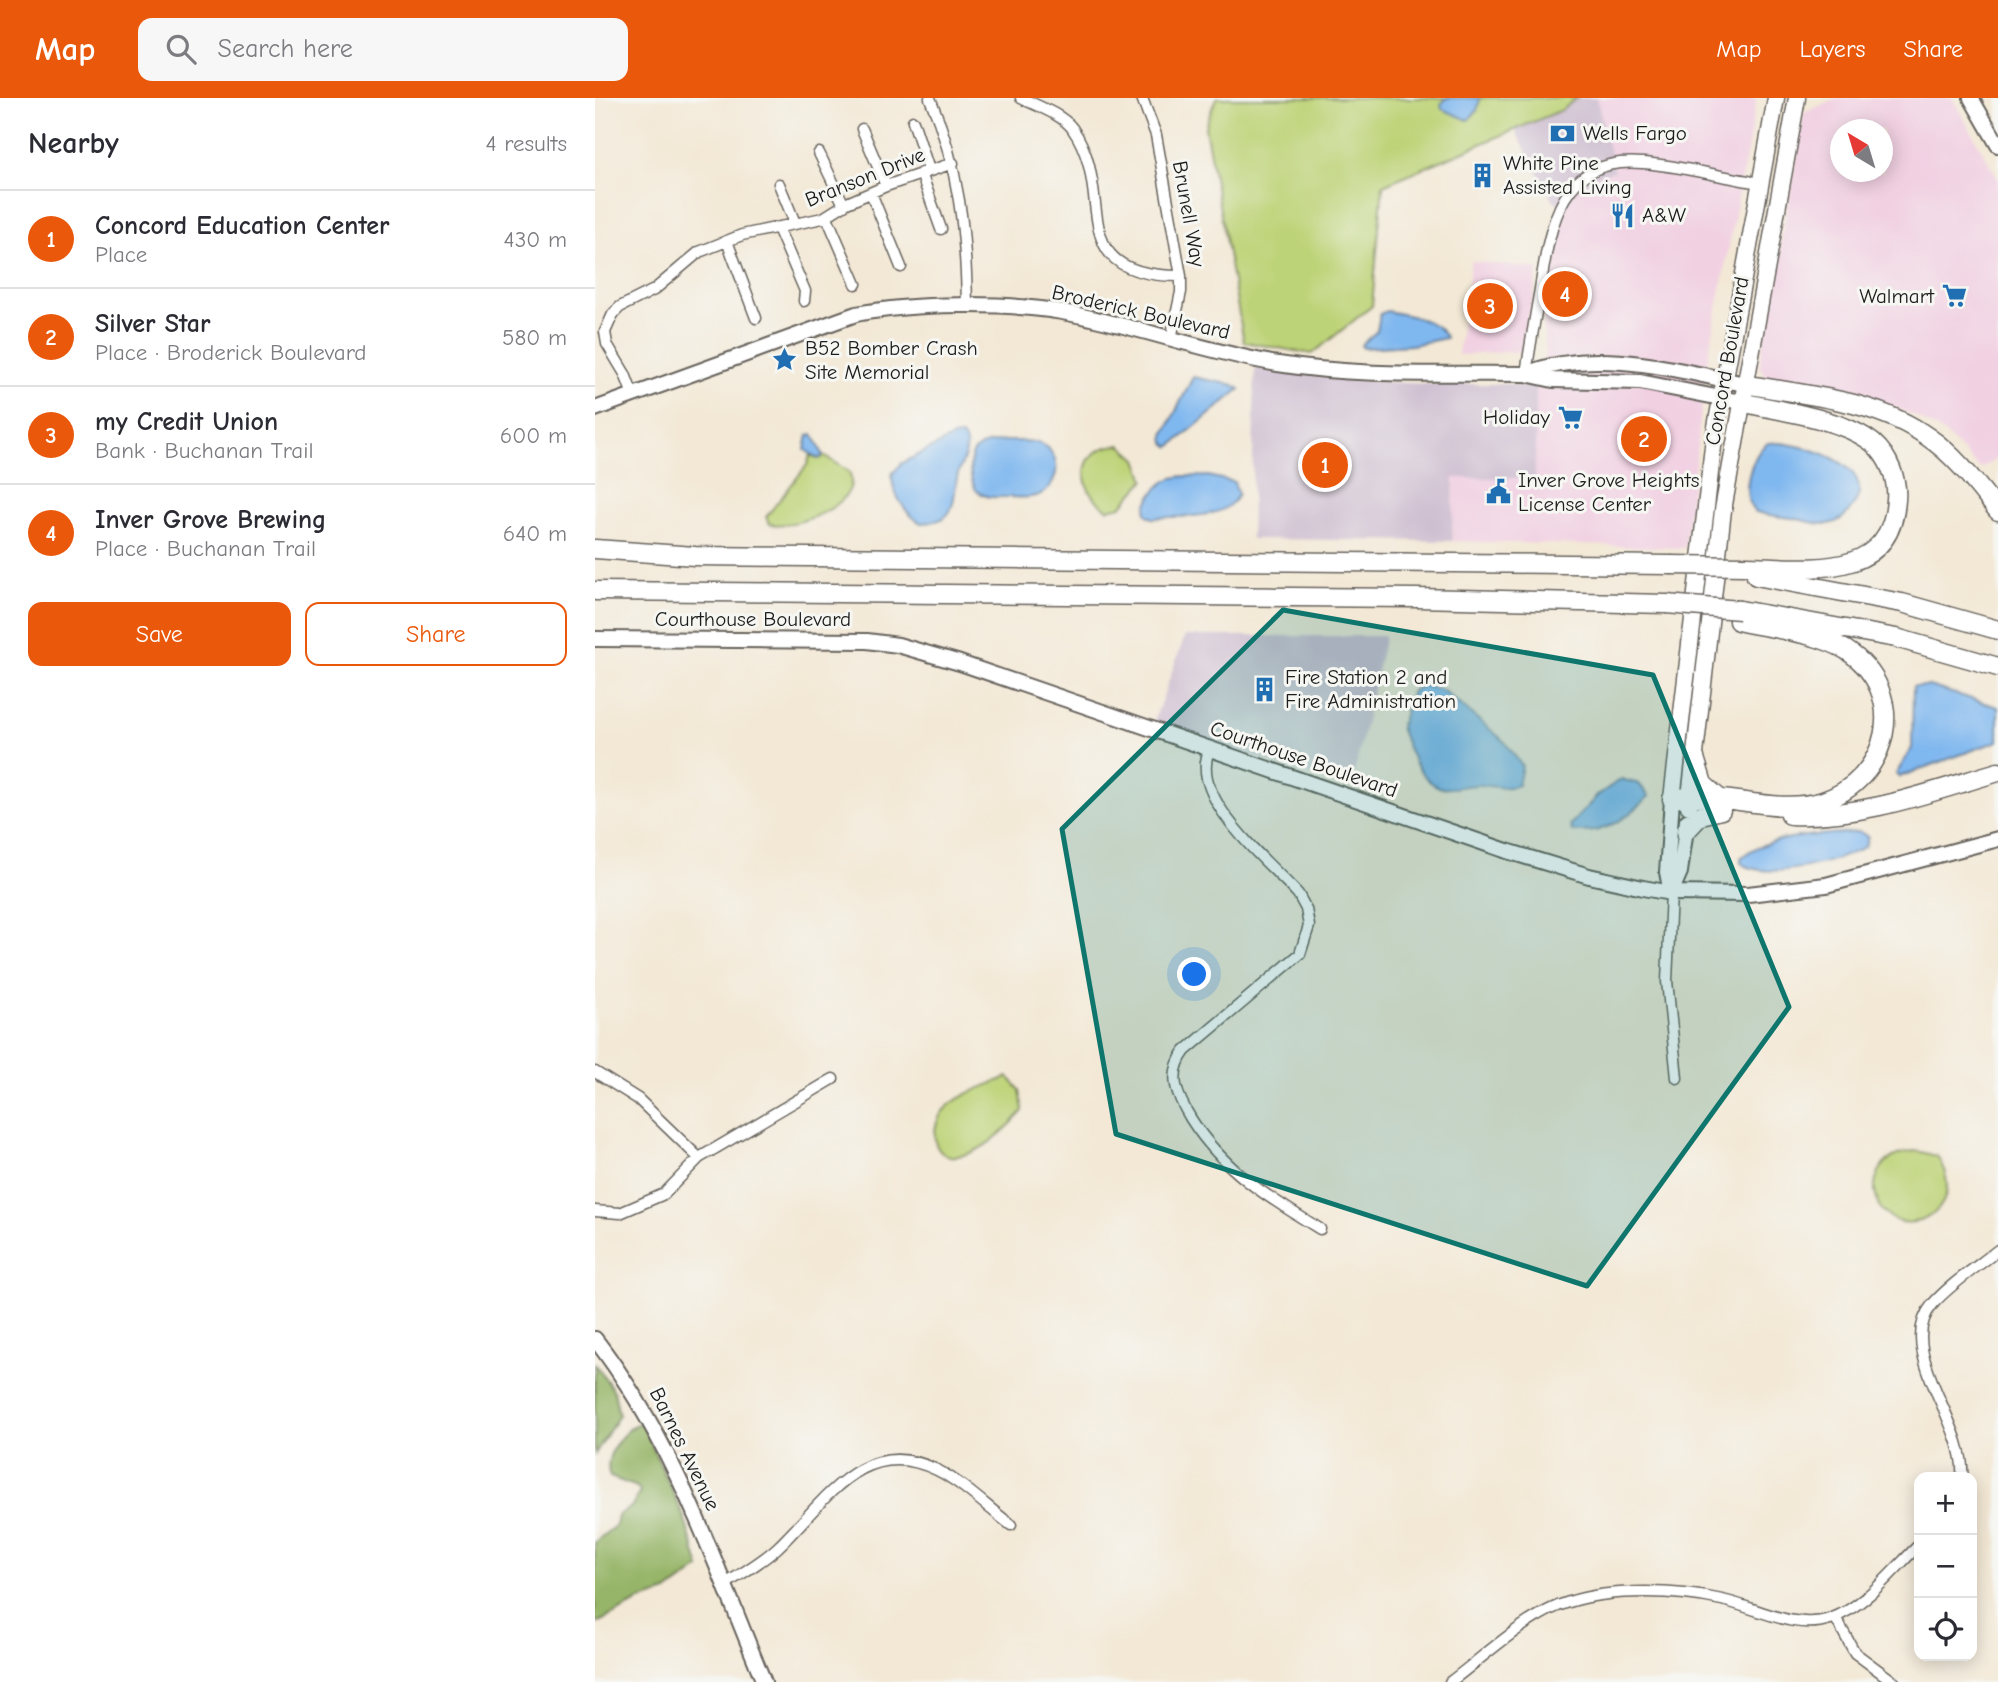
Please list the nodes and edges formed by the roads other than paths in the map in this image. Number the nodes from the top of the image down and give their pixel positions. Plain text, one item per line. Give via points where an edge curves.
1 (930, 98) edge
2 (1021, 98) edge
3 (1142, 98) edge
4 (1776, 98) edge
5 (1797, 98) edge
6 (1971, 98) edge
7 (913, 121) dead end
8 (862, 129) dead end
9 (1998, 145) edge
10 (819, 153) dead end
11 (953, 163) junction
12 (925, 172) junction
13 (1760, 183) junction
14 (779, 184) dead end
15 (886, 186) junction
16 (871, 192) junction
17 (844, 205) junction
18 (827, 217) junction
19 (795, 223) junction
20 (778, 228) junction
21 (941, 229) dead end
22 (727, 241) junction
23 (901, 267) dead end
24 (1181, 276) junction
25 (856, 284) dead end
26 (804, 301) dead end
27 (967, 307) junction
28 (756, 317) dead end
29 (1171, 339) junction
30 (1526, 374) junction
31 (1724, 380) junction
32 (1745, 384) junction
33 (633, 395) junction
34 (1720, 398) junction
35 (1741, 402) junction
36 (595, 409) edge
37 (1998, 511) edge
38 (595, 540) edge
39 (595, 549) edge
40 (738, 555) junction
41 (1746, 570) junction
42 (597, 591) edge
43 (1739, 616) junction
44 (1998, 630) edge
45 (595, 639) edge
46 (1998, 667) edge
47 (1210, 749) junction
48 (1695, 758) junction
49 (1998, 772) edge
50 (1684, 801) junction
51 (1723, 805) junction
52 (1686, 831) junction
53 (1998, 839) edge
54 (1671, 893) junction
55 (595, 1073) edge
56 (1677, 1078) dead end
57 (833, 1079) dead end
58 (699, 1158) junction
59 (595, 1211) edge
60 (1320, 1229) dead end
61 (1998, 1250) edge
62 (595, 1339) edge
63 (1961, 1472) edge
64 (1011, 1525) dead end
65 (1914, 1550) edge
66 (724, 1585) junction
67 (1835, 1617) junction
68 (764, 1682) edge
69 (1450, 1682) edge
70 (1894, 1682) edge

1 - 11 street
2 - 24 street via 1073,130 1110,257 1129,269
3 - 24 street, Brunell Way via 1156,135
4 - 13 main road, Concord Boulevard
5 - 32 main road, Concord Boulevard
6 - 9 street
7 - 12 street
8 - 15 street
10 - 17 street
11 - 12 street, Branson Drive
11 - 27 street via 964,217
12 - 15 street, Branson Drive
12 - 21 street
13 - 30 street via 1642,163 1595,170 1571,188 1555,212 1547,244
13 - 31 main road, Concord Boulevard
14 - 19 street
15 - 16 street, Branson Drive
16 - 17 street, Branson Drive
16 - 23 street
17 - 18 street, Branson Drive
18 - 19 street, Branson Drive
18 - 25 street
19 - 20 street, Branson Drive
20 - 22 street, Branson Drive
20 - 26 street via 805,291
22 - 28 street
22 - 33 street, Branson Drive via 699,252 654,290 613,314 605,332 607,344
24 - 29 street, Brunell Way
27 - 29 street, Broderick Boulevard via 1061,312
27 - 33 street, Broderick Boulevard via 856,314
29 - 30 street, Broderick Boulevard via 1304,368
30 - 31 street, Broderick Boulevard via 1557,364 1616,362
30 - 34 street, Broderick Boulevard via 1553,380 1640,382
31 - 32 street, Broderick Boulevard
31 - 34 main road, Concord Boulevard
32 - 35 main road, Concord Boulevard
32 - 37 highway via 1854,404 1901,421 1947,452
33 - 36 street, Broderick Boulevard
34 - 35 street, Broderick Boulevard
34 - 50 main road, Concord Boulevard via 1691,639
35 - 41 highway via 1833,424 1865,438 1884,456 1897,491 1886,535 1861,559 1829,568
35 - 48 main road, Concord Boulevard via 1723,510
38 - 40 highway
39 - 40 highway
40 - 41 highway, bridge via 1671,565
41 - 44 highway via 1902,603
42 - 43 highway, bridge via 1431,598 1666,604
43 - 46 highway via 1896,638
43 - 51 highway via 1844,649 1871,674 1886,712 1875,760 1849,790 1801,805
45 - 47 street, Courthouse Boulevard via 842,639 898,645
47 - 54 street, Courthouse Boulevard via 1553,866
47 - 60 street via 1206,774 1214,800 1298,894 1306,909 1309,933 1294,962 1185,1051 1176,1069 1177,1093 1205,1141 1230,1168
48 - 50 main road, Concord Boulevard
48 - 51 highway via 1706,788
49 - 51 highway via 1881,807 1844,813 1809,816
50 - 51 highway
50 - 52 street
50 - 54 street via 1667,872
51 - 52 highway via 1701,815
52 - 54 street via 1680,872
53 - 54 street, Courthouse Boulevard via 1826,885 1748,894
54 - 56 street via 1667,981
55 - 58 street via 638,1099
57 - 58 street
58 - 59 street via 664,1194 620,1213
61 - 63 street via 1933,1305 1921,1326 1922,1354 1958,1441
62 - 66 street, Barnes Avenue via 649,1417
64 - 66 street via 931,1468 906,1462 874,1464 844,1478 774,1551
65 - 67 street via 1856,1605
66 - 68 street, Barnes Avenue
67 - 69 street via 1799,1622 1724,1600 1674,1593 1576,1600 1542,1614
67 - 70 street via 1855,1653

